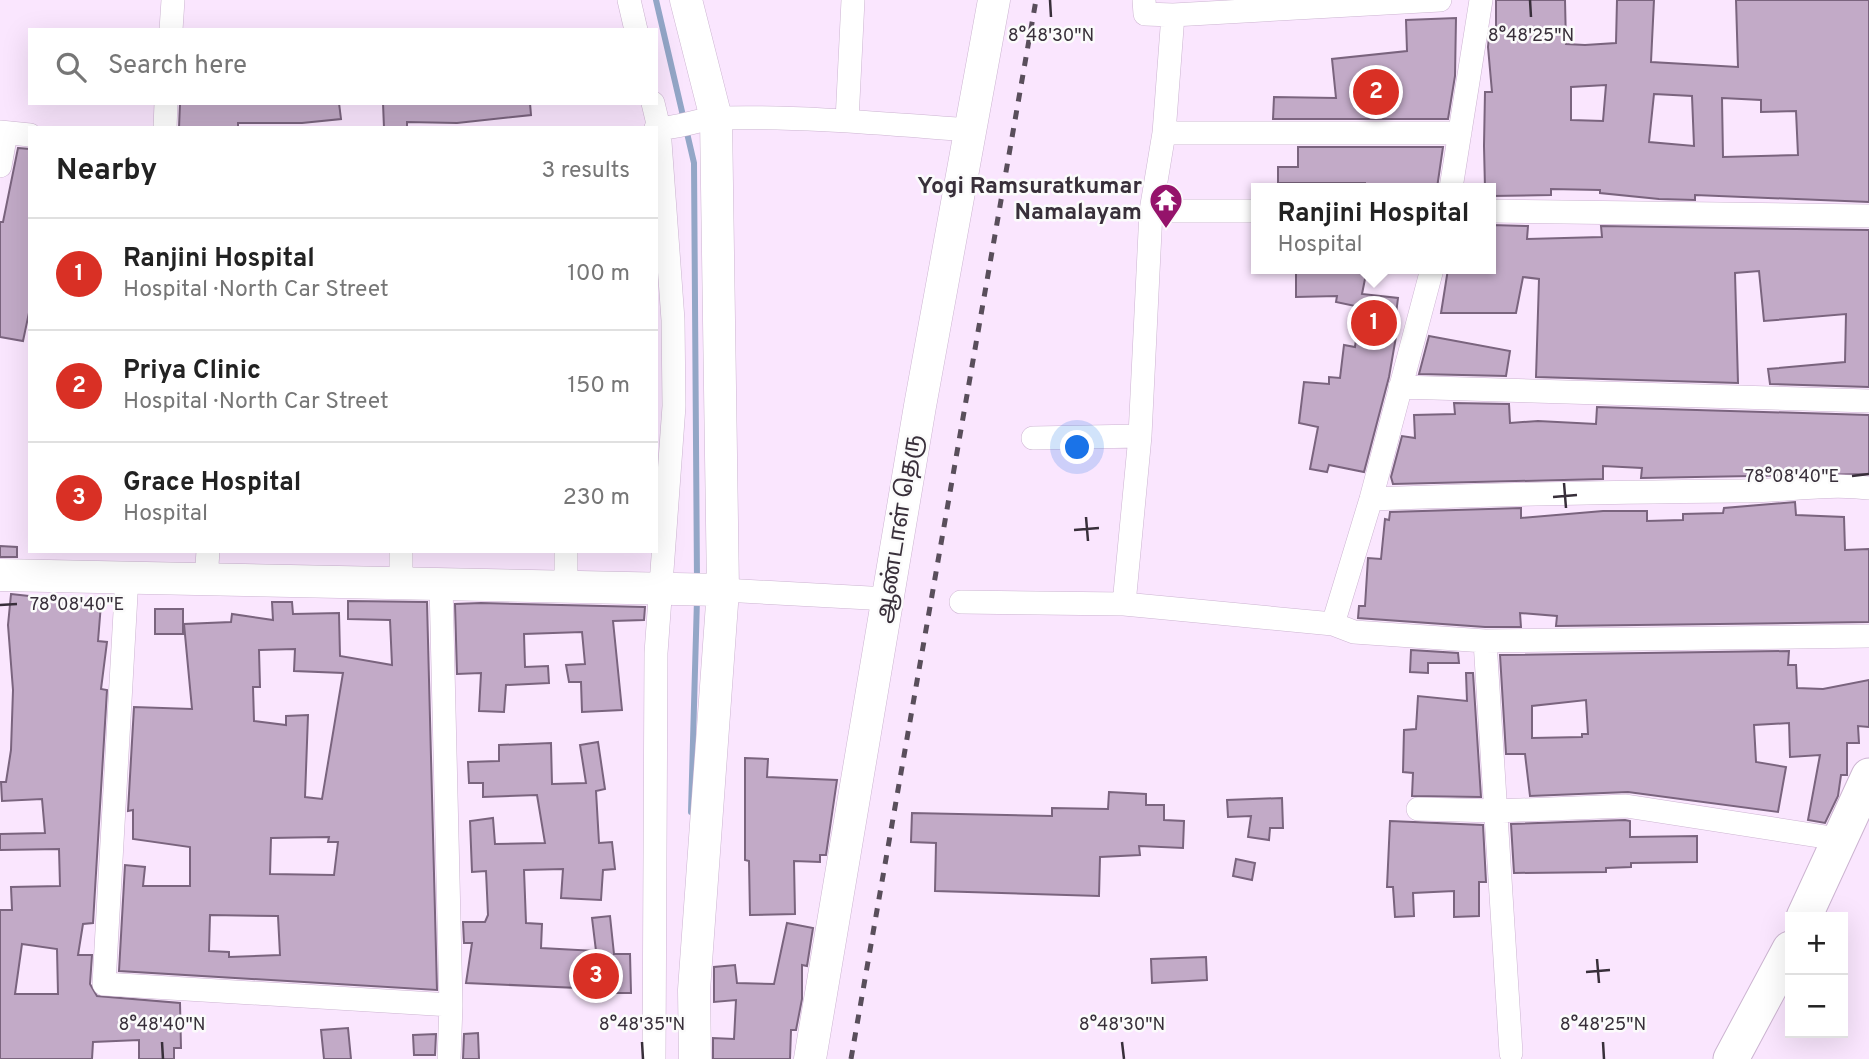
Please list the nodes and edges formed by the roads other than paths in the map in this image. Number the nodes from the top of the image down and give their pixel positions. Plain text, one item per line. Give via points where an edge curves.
1 (173, 0) edge
2 (629, 0) edge
3 (686, 0) edge
4 (853, 0) edge
5 (994, 0) edge
6 (1144, 0) edge
7 (1440, 0) edge
8 (1481, 0) edge
9 (1173, 15) junction
10 (171, 28) edge
11 (636, 28) edge
12 (166, 105) edge
13 (654, 105) edge
14 (708, 119) junction
15 (847, 121) junction
16 (165, 126) edge
17 (663, 128) edge
18 (970, 130) junction
19 (3, 133) edge
20 (1164, 133) junction
21 (1460, 133) junction
22 (28, 135) edge
23 (0, 166) edge
24 (1452, 183) edge
25 (1151, 211) junction
26 (1251, 211) edge
27 (1496, 211) edge
28 (1869, 216) edge
29 (1431, 274) edge
30 (1400, 387) junction
31 (1869, 401) edge
32 (1140, 436) junction
33 (1033, 438) dead end
34 (1869, 488) edge
35 (1371, 499) junction
36 (401, 553) edge
37 (566, 553) edge
38 (207, 565) edge
39 (0, 575) edge
40 (127, 578) junction
41 (401, 583) junction
42 (441, 584) junction
43 (566, 587) junction
44 (694, 589) junction
45 (888, 598) junction
46 (961, 602) dead end
47 (1124, 604) junction
48 (1333, 624) junction
49 (1869, 636) edge
50 (1485, 641) junction
51 (1869, 776) edge
52 (1418, 809) dead end
53 (1496, 811) junction
54 (1838, 839) junction
55 (1806, 912) edge
56 (1785, 958) edge
57 (451, 1005) junction
58 (1511, 1052) dead end
59 (449, 1059) edge
60 (654, 1059) edge
61 (695, 1059) edge
62 (810, 1059) edge
63 (1731, 1059) edge

1 - 10 street
2 - 11 street
3 - 14 street
4 - 15 street
5 - 18 street, ஆண்டாள் தெரு
6 - 9 street via 1145,14
7 - 9 street
8 - 21 street
9 - 20 street
12 - 16 street
13 - 17 street
14 - 15 street
14 - 17 street
14 - 44 street
15 - 18 street
17 - 44 street via 674,406
18 - 45 street, ஆண்டாள் தெரு
19 - 22 street
19 - 23 street
20 - 21 street
20 - 25 street
21 - 24 street
25 - 26 street
25 - 32 street
27 - 28 street
29 - 30 street
30 - 31 street
30 - 35 street
32 - 33 street
32 - 47 street
34 - 35 street via 1843,485
35 - 48 street
36 - 41 street
37 - 43 street
38 - 40 street
38 - 41 street
39 - 40 street
40 - 57 street via 104,984
41 - 42 street
42 - 43 street
42 - 57 street
43 - 44 street
44 - 45 street
44 - 60 street via 656,653
44 - 61 street
45 - 62 street, ஆண்டாள் தெரு
46 - 47 street
47 - 48 street
48 - 50 street via 1354,632
49 - 50 street
50 - 53 street
51 - 54 main road
52 - 53 street
53 - 54 street via 1626,806
53 - 58 street
54 - 55 main road
56 - 63 main road
57 - 59 street

